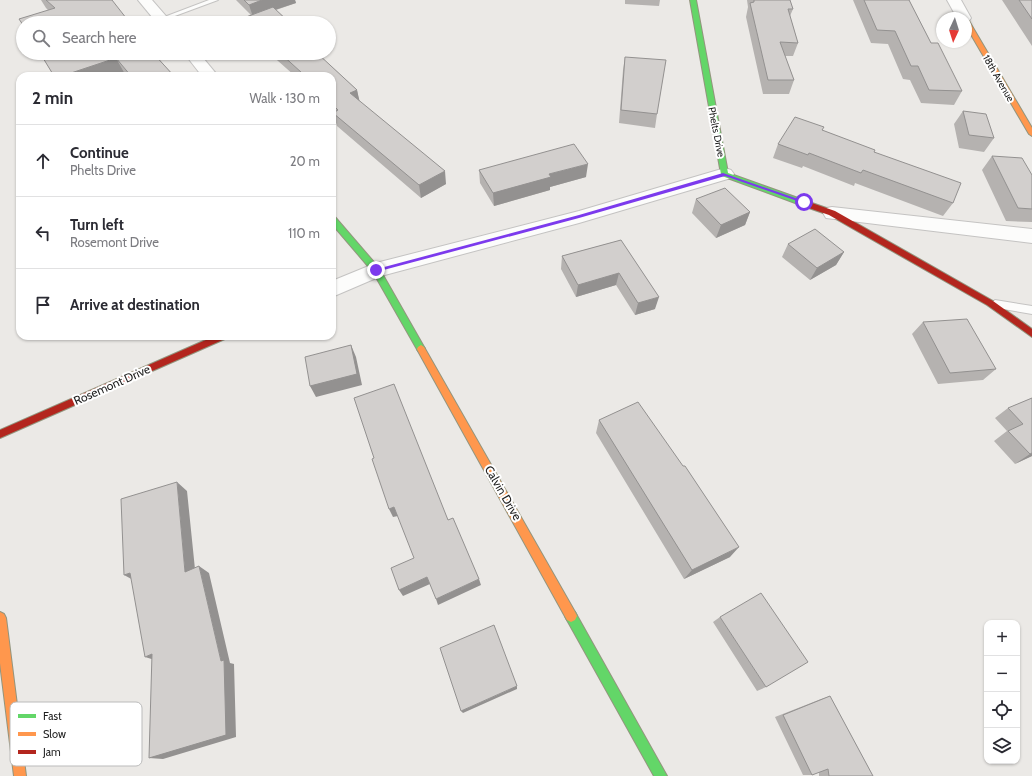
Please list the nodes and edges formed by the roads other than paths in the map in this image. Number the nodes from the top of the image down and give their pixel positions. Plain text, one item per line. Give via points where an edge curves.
1 (145, 0) edge
2 (214, 0) edge
3 (693, 0) edge
4 (954, 0) edge
5 (961, 12) edge
6 (159, 16) edge
7 (176, 16) edge
8 (972, 31) edge
9 (197, 60) edge
10 (207, 72) edge
11 (1032, 134) edge
12 (725, 174) junction
13 (832, 213) junction
14 (336, 224) edge
15 (1032, 236) edge
16 (376, 270) junction
17 (336, 287) edge
18 (990, 303) junction
19 (1032, 310) edge
20 (1032, 334) edge
21 (215, 340) edge
22 (0, 434) edge
23 (0, 618) edge
24 (10, 702) edge
25 (18, 766) edge
26 (19, 776) edge
27 (661, 776) edge

1 - 6 street
2 - 7 lane
3 - 12 street, Phelts Drive
4 - 5 street
8 - 11 street, 18th Avenue
9 - 10 street
12 - 13 street, Phelts Drive
12 - 16 street
13 - 15 street, Phelts Drive
13 - 18 street, Phelts Drive
14 - 16 street, Calvin Drive
16 - 17 street
16 - 27 street, Calvin Drive
18 - 19 lane
18 - 20 street, Phelts Drive
21 - 22 street, Rosemont Drive
23 - 24 street
25 - 26 street

